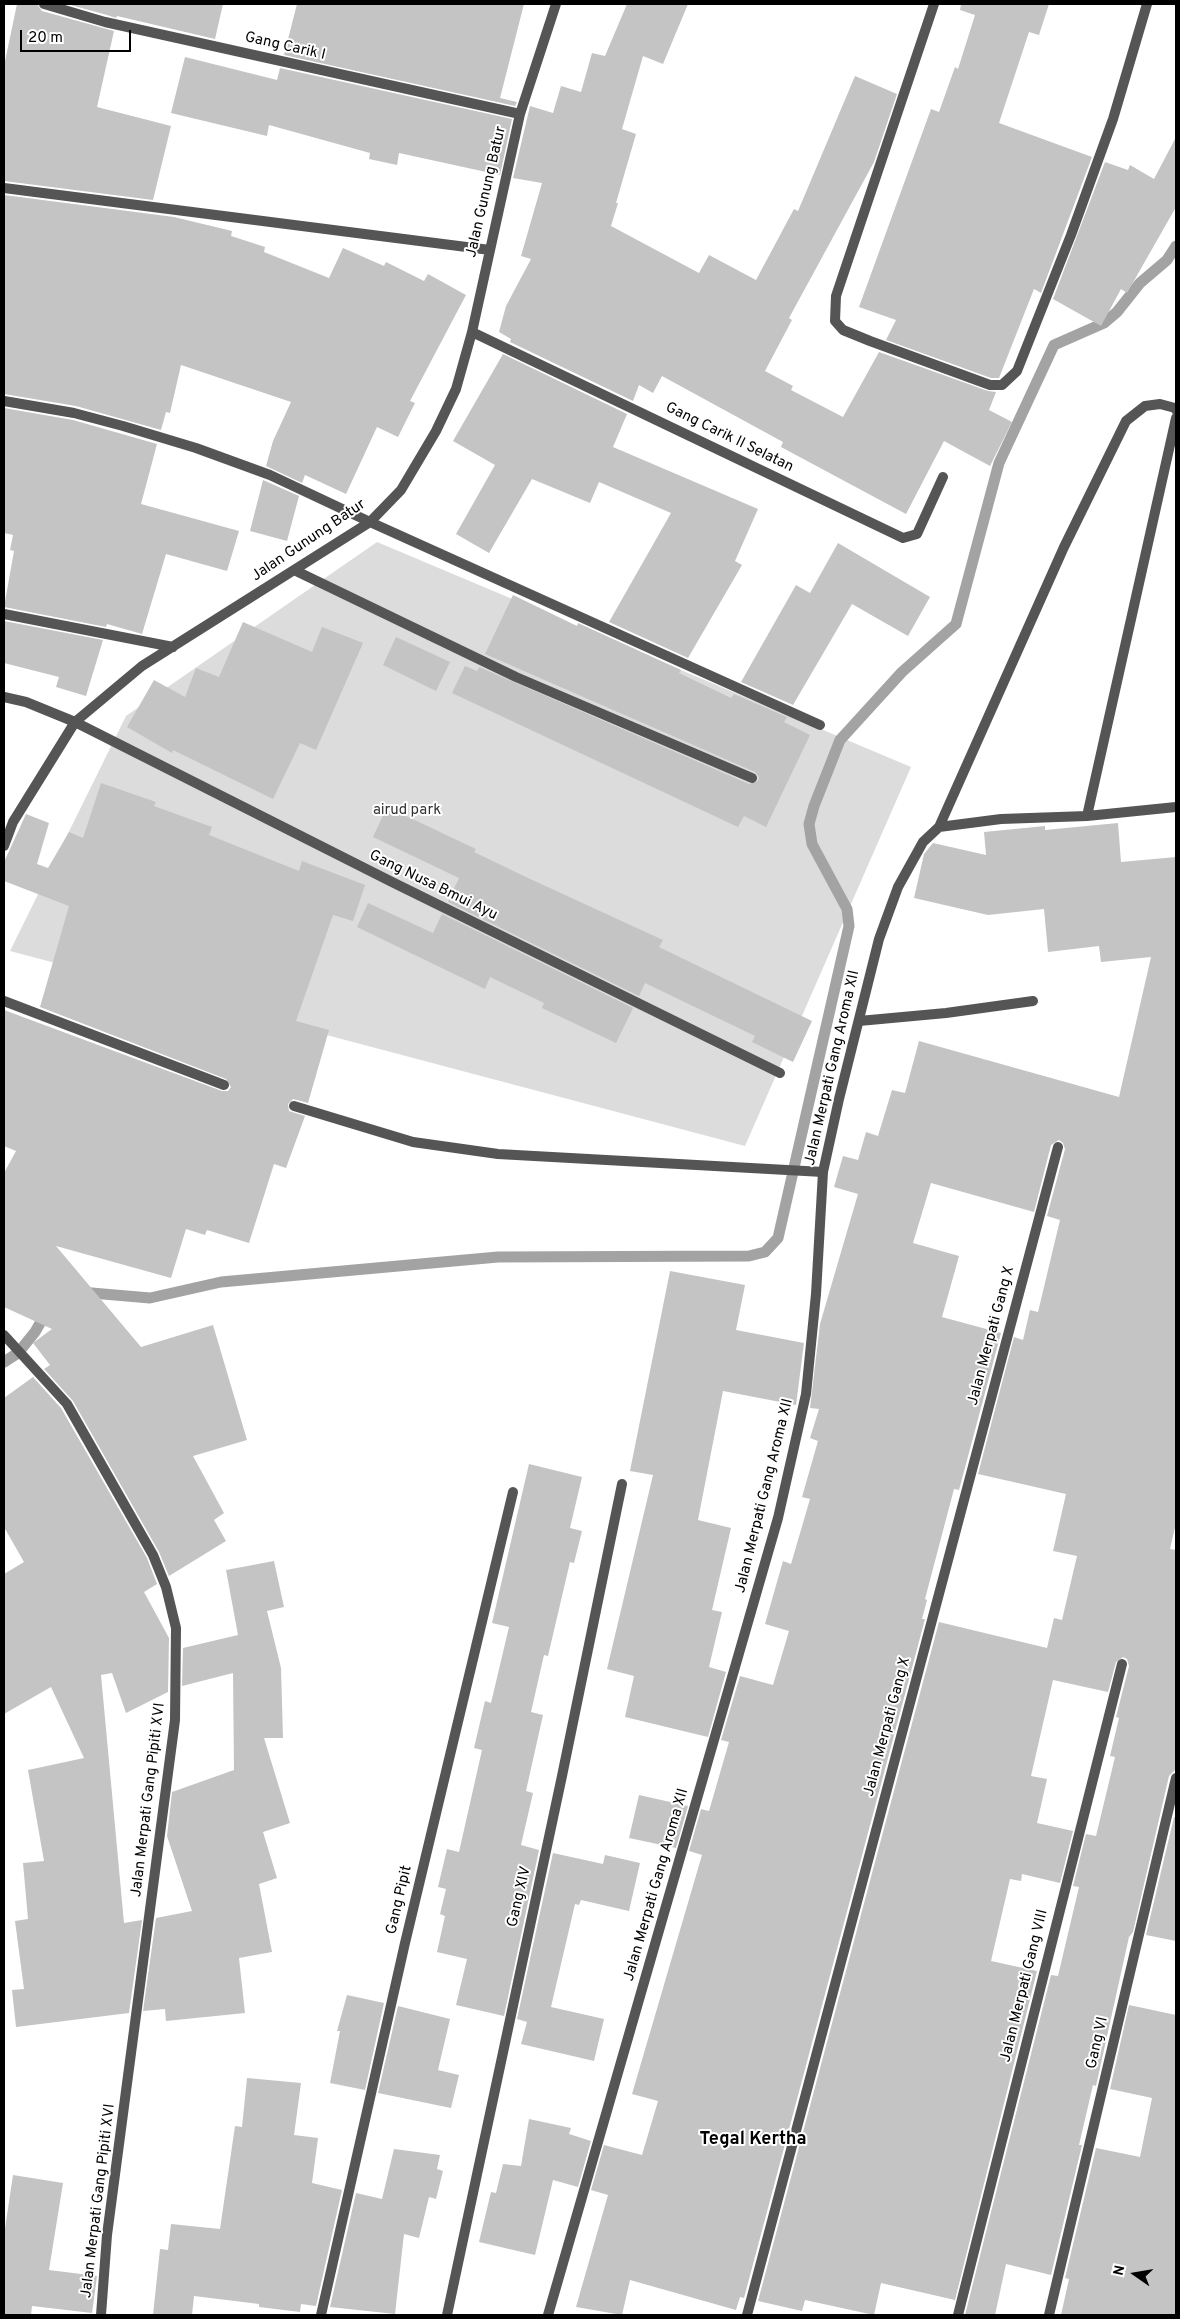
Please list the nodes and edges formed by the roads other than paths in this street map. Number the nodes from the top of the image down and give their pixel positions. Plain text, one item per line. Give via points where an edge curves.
1 (44, 4) edge
2 (556, 4) edge
3 (934, 4) edge
4 (1147, 4) edge
5 (520, 114) junction
6 (4, 188) edge
7 (490, 250) junction
8 (472, 332) junction
9 (4, 402) edge
10 (1176, 410) edge
11 (1176, 418) edge
12 (943, 477) dead end
13 (370, 522) junction
14 (294, 570) junction
15 (4, 614) edge
16 (173, 647) junction
17 (4, 697) edge
18 (75, 722) junction
19 (820, 725) dead end
20 (752, 778) dead end
21 (1176, 807) edge
22 (1087, 816) junction
23 (8, 821) edge
24 (939, 826) junction
25 (4, 846) edge
26 (4, 1001) edge
27 (1033, 1001) dead end
28 (859, 1020) junction
29 (780, 1073) dead end
30 (224, 1085) dead end
31 (294, 1106) dead end
32 (1058, 1147) dead end
33 (823, 1172) junction
34 (4, 1335) edge
35 (622, 1484) dead end
36 (513, 1492) dead end
37 (1122, 1664) dead end
38 (1176, 1778) edge
39 (101, 2315) edge
40 (321, 2315) edge
41 (447, 2315) edge
42 (548, 2315) edge
43 (747, 2315) edge
44 (958, 2315) edge
45 (1049, 2315) edge

1 - 5 street, Gang Carik I via 133,28
2 - 5 street, Jalan Gunung Batur
3 - 4 street via 836,296 835,321 843,330 990,385 1002,385 1017,371 1113,119
5 - 7 street, Jalan Gunung Batur
6 - 7 street
7 - 8 street, Jalan Gunung Batur
8 - 12 street, Gang Carik II Selatan via 903,538 917,534
8 - 13 street, Jalan Gunung Batur via 456,389 436,431 401,490
9 - 13 street via 74,413 196,448 270,475
10 - 24 street, Jalan Merpati Gang Aroma XII via 1160,404 1145,406 1126,420 1064,547
11 - 22 street
13 - 14 street, Jalan Gunung Batur
13 - 19 street
14 - 16 street, Jalan Gunung Batur
14 - 20 street via 516,677
15 - 16 street
16 - 18 street, Jalan Gunung Batur via 142,666
17 - 18 street, Gang Nusa Bmui Ayu via 26,702
18 - 23 street, Jalan Gunung Batur
18 - 29 street, Gang Nusa Bmui Ayu
21 - 22 street
22 - 24 street via 1001,819
23 - 25 street, Jalan Gunung Batur
24 - 28 street, Jalan Merpati Gang Aroma XII via 923,842 898,886 879,939
26 - 30 street
27 - 28 street
28 - 33 street, Jalan Merpati Gang Aroma XII
31 - 33 street via 413,1142 498,1154
32 - 43 street, Jalan Merpati Gang X
33 - 42 street, Jalan Merpati Gang Aroma XII via 806,1394 778,1518
34 - 39 street, Jalan Merpati Gang Pipiti XVI via 66,1404 153,1555 166,1587 176,1628 175,1720 107,2235
35 - 41 street, Gang XIV
36 - 40 street, Gang Pipit
37 - 44 street, Jalan Merpati Gang VIII
38 - 45 street, Gang VI

